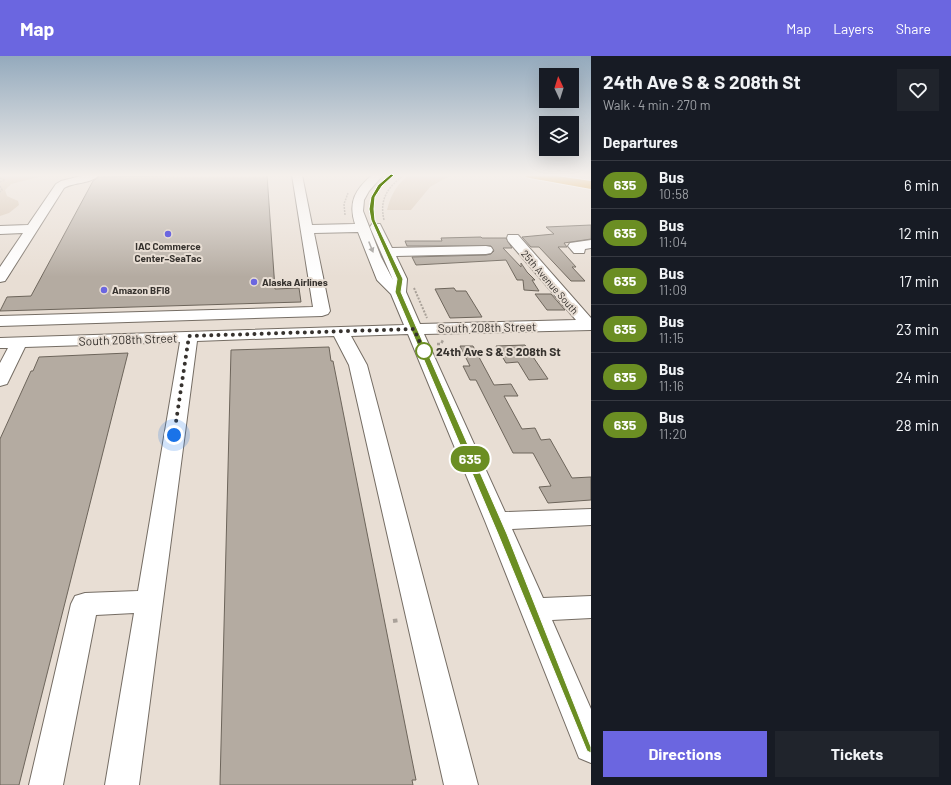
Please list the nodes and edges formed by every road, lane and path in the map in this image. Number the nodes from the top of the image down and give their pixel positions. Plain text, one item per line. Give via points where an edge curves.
1 (45, 209) edge
2 (303, 209) edge
3 (357, 209) edge
4 (381, 209) edge
5 (372, 214) dead end
6 (386, 225) dead end
7 (363, 228) junction
8 (32, 229) junction
9 (307, 229) junction
10 (0, 230) edge
11 (513, 238) dead end
12 (486, 250) dead end
13 (388, 252) junction
14 (0, 278) edge
15 (398, 292) junction
16 (0, 321) edge
17 (589, 325) edge
18 (414, 329) junction
19 (340, 331) junction
20 (189, 336) junction
21 (0, 343) edge
22 (19, 343) junction
23 (437, 344) dead end
24 (442, 344) dead end
25 (0, 380) edge
26 (591, 517) edge
27 (497, 521) junction
28 (150, 602) junction
29 (591, 607) edge
30 (534, 610) junction
31 (591, 747) edge
32 (46, 785) edge
33 (122, 785) edge
34 (461, 785) edge

1 - 8 street
2 - 9 street
3 - 7 street
4 - 6 path
5 - 13 street
7 - 9 street
7 -> 15 street via 384,280
8 - 10 street
8 - 14 street
9 - 16 street via 322,311
11 - 17 street, 25th Avenue South
12 - 13 street
13 - 15 street via 400,279
15 - 18 street
17 - 18 street, South 208th Street
18 - 19 street, South 208th Street
18 - 27 street
19 - 20 street, South 208th Street
19 - 34 street via 358,365
20 - 22 street, South 208th Street
20 - 28 street
21 - 22 street, South 208th Street
22 - 25 street
23 - 24 path
26 - 27 street
27 - 30 street
28 - 32 street via 84,604
28 - 33 street
29 - 30 street
30 - 31 street

